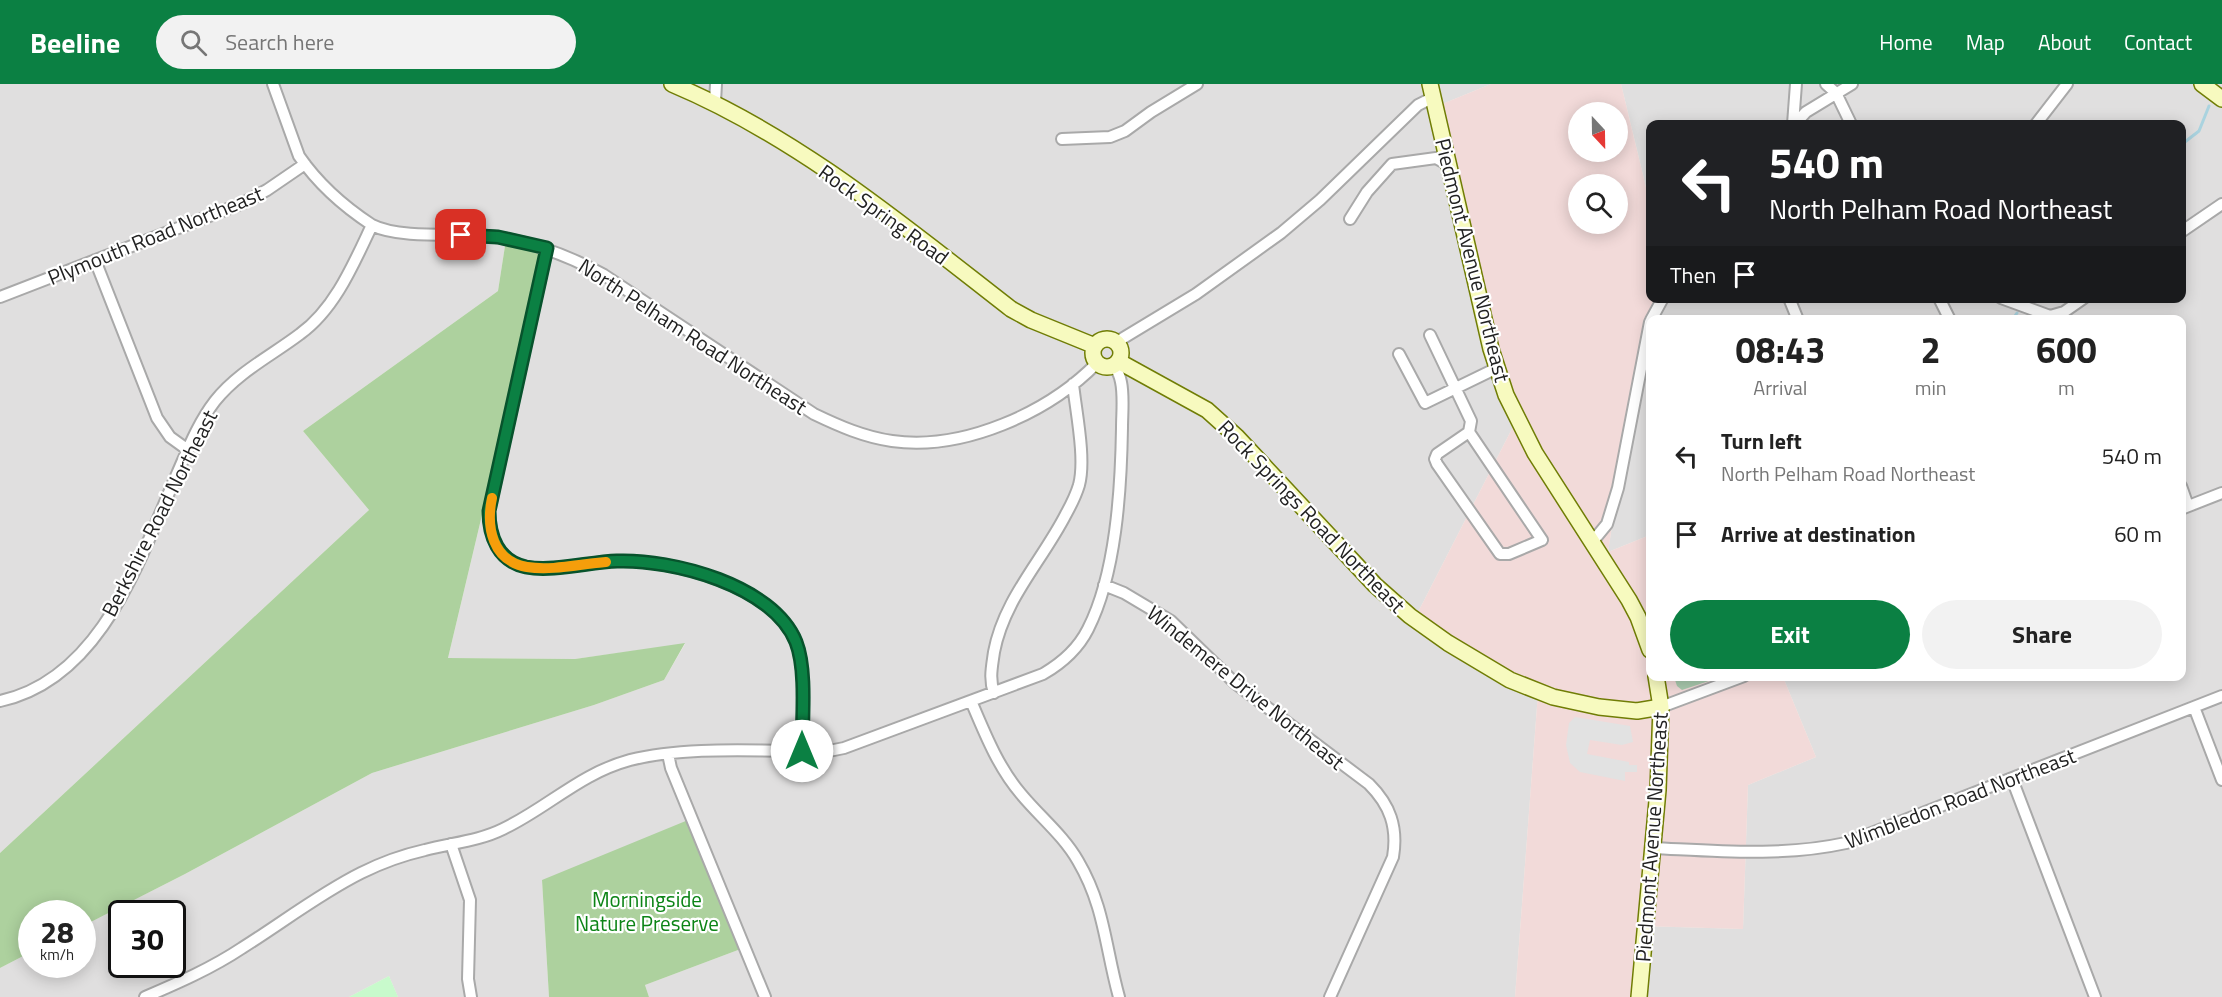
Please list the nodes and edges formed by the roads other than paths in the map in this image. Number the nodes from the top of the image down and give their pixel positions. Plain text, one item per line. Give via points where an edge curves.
1 (273, 84) edge
2 (672, 84) edge
3 (716, 84) edge
4 (1197, 84) edge
5 (1796, 84) edge
6 (1826, 84) edge
7 (1852, 84) edge
8 (2067, 84) edge
9 (2202, 84) edge
10 (1432, 91) edge
11 (1836, 93) junction
12 (2222, 99) edge
13 (715, 102) junction
14 (1794, 120) edge
15 (1798, 120) edge
16 (1849, 120) edge
17 (2039, 120) edge
18 (1062, 140) dead end
19 (305, 164) junction
20 (1449, 165) junction
21 (2222, 204) edge
22 (1350, 219) dead end
23 (372, 225) junction
24 (2186, 229) edge
25 (547, 248) junction
26 (95, 260) junction
27 (0, 297) edge
28 (2015, 303) edge
29 (2076, 303) edge
30 (2047, 315) edge
31 (2058, 315) edge
32 (1430, 335) dead end
33 (1646, 339) edge
34 (1115, 343) junction
35 (1095, 346) junction
36 (1399, 354) dead end
37 (1096, 363) junction
38 (1116, 363) junction
39 (1497, 368) junction
40 (1073, 384) junction
41 (1456, 388) junction
42 (1469, 432) junction
43 (188, 450) junction
44 (2222, 493) edge
45 (2186, 507) edge
46 (1593, 541) junction
47 (1104, 585) junction
48 (1646, 639) edge
49 (1657, 681) edge
50 (1731, 681) edge
51 (994, 693) junction
52 (2222, 696) edge
53 (0, 701) edge
54 (971, 701) junction
55 (1661, 707) junction
56 (2194, 707) junction
57 (802, 751) junction
58 (668, 754) junction
59 (2012, 779) junction
60 (2222, 780) edge
61 (451, 844) junction
62 (1653, 848) junction
63 (145, 997) edge
64 (471, 997) edge
65 (765, 997) edge
66 (1119, 997) edge
67 (1330, 997) edge
68 (1639, 997) edge
69 (2095, 997) edge

1 - 19 street, North Pelham Road Northeast
2 - 13 street, Rock Spring Road
3 - 13 street
4 - 18 street via 1125,131 1110,137
5 - 14 street
6 - 11 street
7 - 11 street
8 - 17 street
9 - 12 street
10 - 20 street, Piedmont Avenue Northeast
10 - 34 street via 1281,233 1196,294
11 - 15 street
11 - 16 street
13 - 35 street, Rock Spring Road via 845,183 1011,309
19 - 23 street, North Pelham Road Northeast via 335,198
19 - 26 street, Plymouth Road Northeast via 243,203
20 - 22 street via 1436,158 1392,164
20 - 39 street, Piedmont Avenue Northeast
21 - 24 street
23 - 25 street, North Pelham Road Northeast via 416,234 498,237
23 - 43 street, Berkshire Road Northeast via 349,273 323,312 301,334 229,386 205,416
25 - 40 street, North Pelham Road Northeast via 604,275 814,414 871,437 919,443 968,437 1023,415
25 - 57 street via 489,511 494,542 507,558 525,567 618,561 658,564 715,578 767,606 788,627 800,654
26 - 27 street, Plymouth Road Northeast
26 - 43 street via 157,418 170,437
28 - 30 street
29 - 31 street
32 - 41 street
33 - 46 street via 1618,488 1607,524
34 - 35 street via 1103,340
34 - 38 street via 1120,353
35 - 37 street
36 - 41 street via 1425,403
37 - 38 street via 1105,367
37 - 40 street, North Pelham Road Northeast
38 - 47 street via 1122,388 1122,449 1115,527
38 - 55 street, Rock Springs Road Northeast via 1207,410 1375,585 1448,643 1510,680 1553,697 1637,711
39 - 41 street
39 - 46 street, Piedmont Avenue Northeast via 1535,453
40 - 51 street via 1080,484 1058,530 1005,615 991,673
41 - 42 street via 1471,421
42 - 42 street via 1435,459 1454,490 1500,554 1542,540
43 - 53 street, Berkshire Road Northeast via 141,556 97,635 49,681
44 - 45 street
46 - 48 street, Piedmont Avenue Northeast via 1638,617
47 - 51 street via 1088,629 1069,656 1043,674
47 - 67 street, Windemere Drive Northeast via 1171,621 1236,684 1369,784 1386,805 1395,831 1394,856
49 - 55 street, Piedmont Avenue Northeast
50 - 55 street, Rock Springs Road Northeast
51 - 54 street
52 - 56 street, Wimbledon Road Northeast
54 - 57 street via 844,748
54 - 66 street via 1004,772 1064,840 1090,883 1104,922
55 - 62 street, Piedmont Avenue Northeast
56 - 59 street, Wimbledon Road Northeast
56 - 60 street
57 - 58 street
58 - 61 street via 633,759 601,770 503,829
58 - 65 street
59 - 62 street, Wimbledon Road Northeast via 1869,835 1823,848 1766,853
59 - 69 street
61 - 63 street via 403,856 360,874 240,950
61 - 64 street via 470,900
62 - 68 street, Piedmont Avenue Northeast

